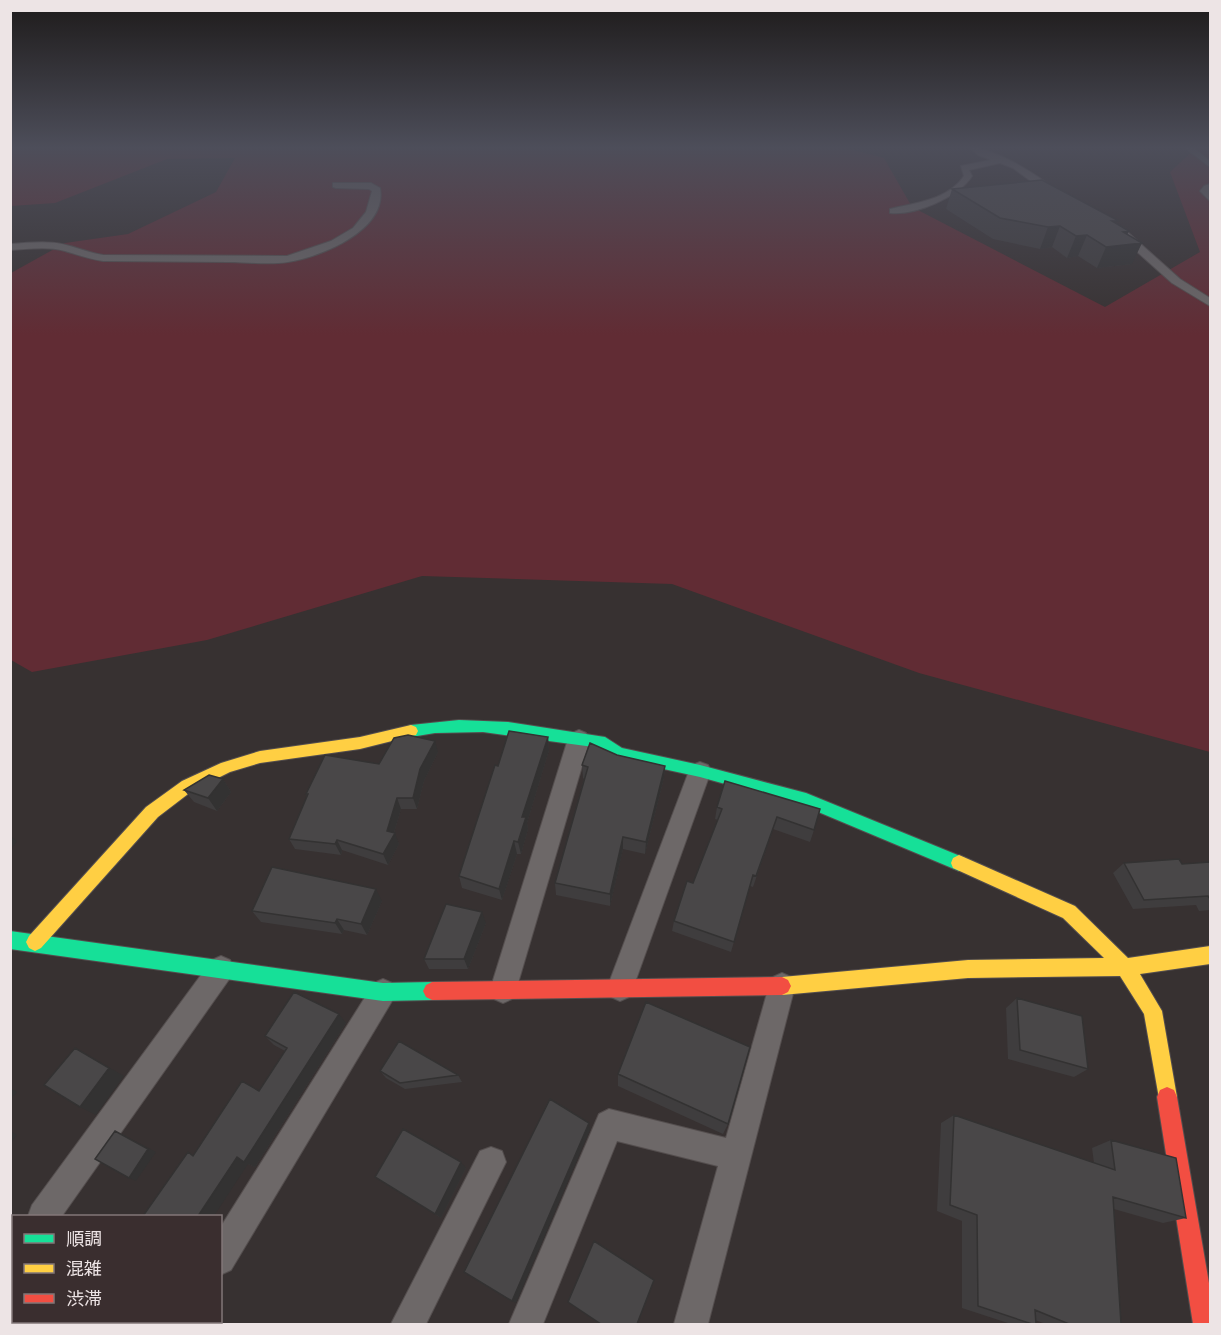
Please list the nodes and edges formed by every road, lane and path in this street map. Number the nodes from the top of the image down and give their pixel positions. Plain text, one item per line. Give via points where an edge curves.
1 (372, 210) edge
2 (1109, 224) edge
3 (10, 248) edge
4 (1210, 303) edge
5 (579, 739) junction
6 (700, 771) junction
7 (10, 940) edge
8 (35, 942) junction
9 (1210, 955) edge
10 (1125, 967) junction
11 (221, 969) junction
12 (782, 987) junction
13 (620, 988) junction
14 (503, 990) junction
15 (383, 992) junction
16 (735, 1155) junction
17 (491, 1162) dead end
18 (44, 1215) edge
19 (222, 1256) edge
20 (408, 1324) edge
21 (526, 1324) edge
22 (691, 1324) edge
23 (1205, 1324) edge

1 - 3 street via 362,224 336,243 287,259 103,258 44,245
2 - 4 street via 1176,281
5 - 6 street via 605,743 618,753
5 - 8 street via 475,725 437,725 360,743 260,757 226,767 187,786 152,812
5 - 14 street
6 - 10 street via 806,800 927,848 1069,912
6 - 13 street
7 - 8 street
8 - 11 street
9 - 10 street
10 - 12 street via 968,969
10 - 23 street via 1153,1011
11 - 15 street
11 - 18 street
12 - 13 street
12 - 16 street
13 - 14 street
14 - 15 street
15 - 19 street
16 - 21 street via 609,1124
16 - 22 street
17 - 20 street

